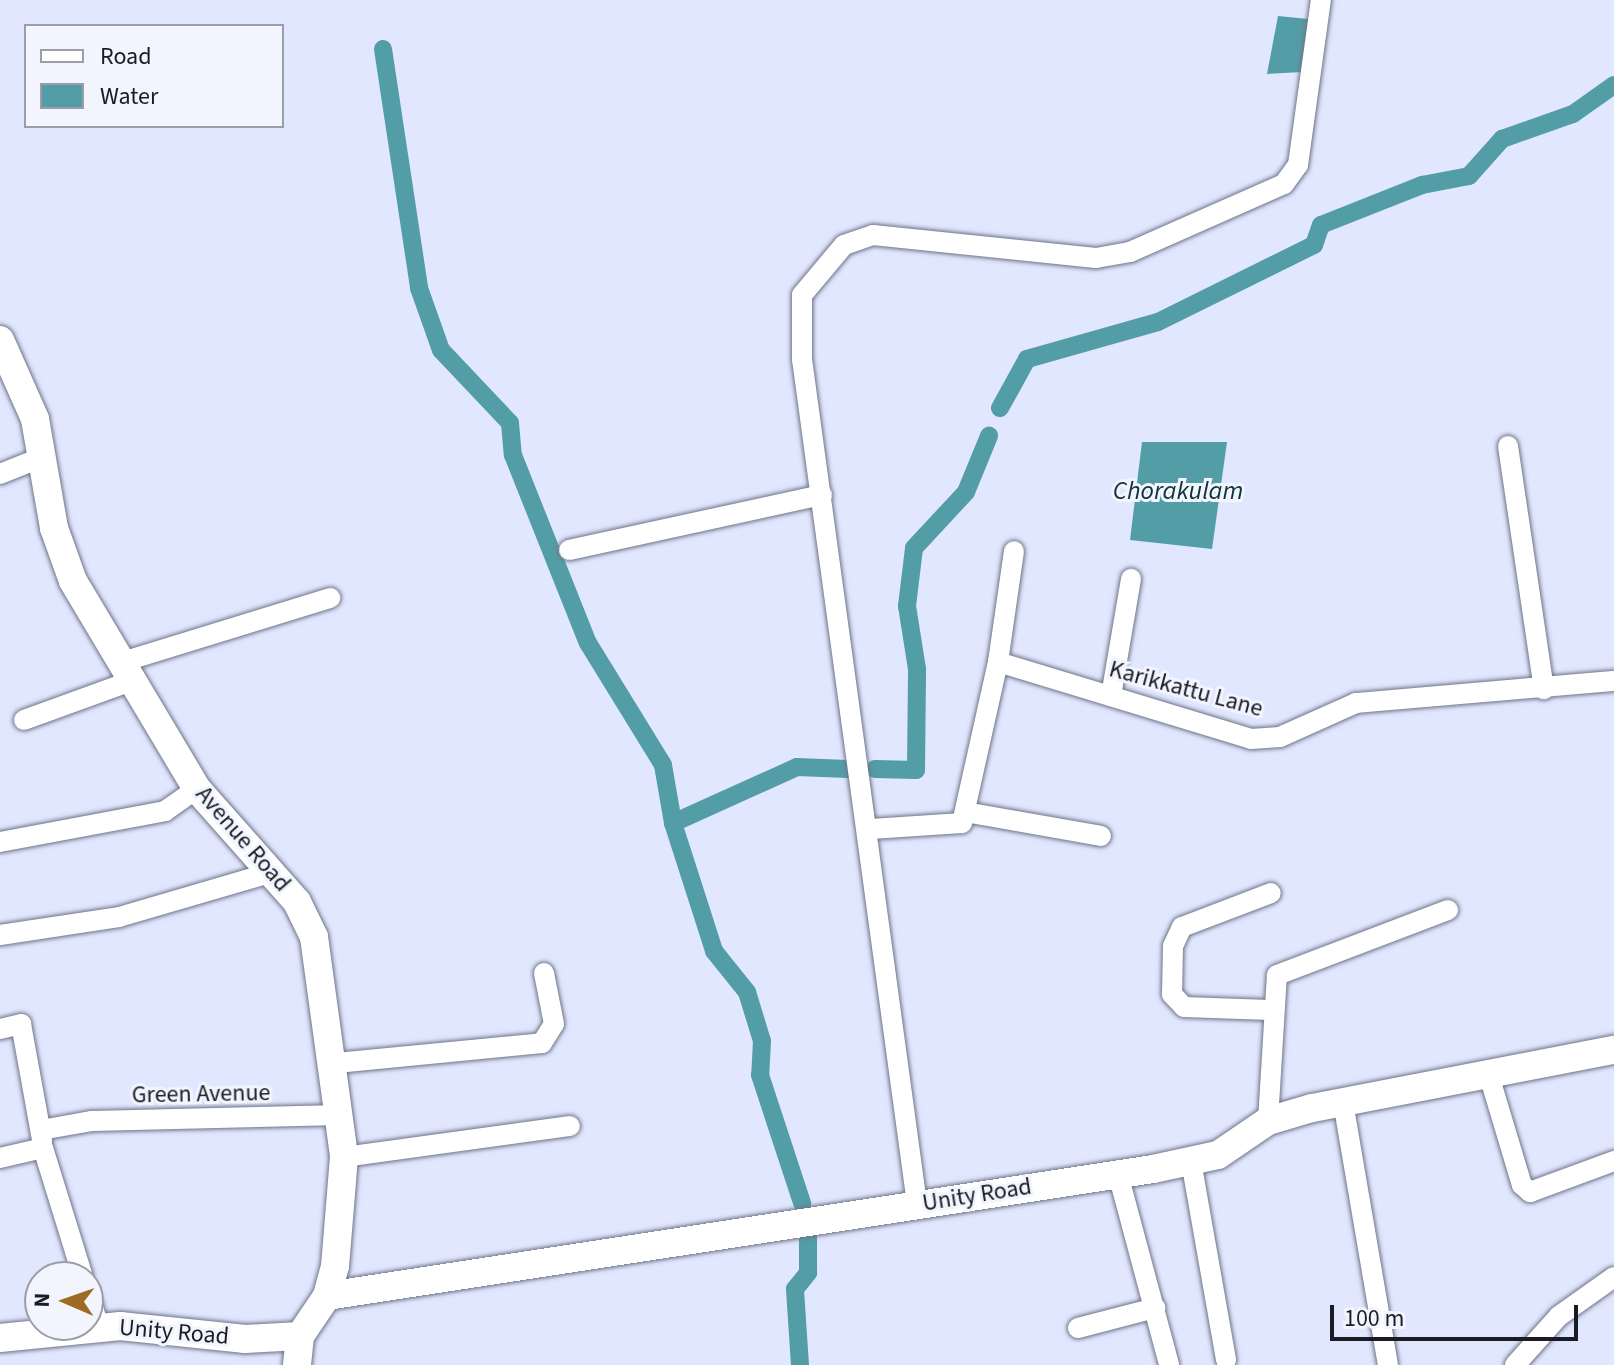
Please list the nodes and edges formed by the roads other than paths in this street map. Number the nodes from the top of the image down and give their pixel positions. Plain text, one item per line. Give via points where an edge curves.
1 (1321, 0) edge
2 (0, 340) edge
3 (1508, 446) dead end
4 (40, 458) junction
5 (0, 474) edge
6 (822, 495) junction
7 (569, 550) dead end
8 (1014, 551) dead end
9 (1131, 579) dead end
10 (330, 598) dead end
11 (998, 662) junction
12 (128, 671) junction
13 (1614, 681) edge
14 (1544, 689) junction
15 (1111, 696) junction
16 (24, 720) dead end
17 (197, 789) junction
18 (965, 812) junction
19 (871, 829) junction
20 (1101, 836) dead end
21 (0, 842) edge
22 (273, 872) junction
23 (1271, 893) dead end
24 (1448, 910) dead end
25 (0, 935) edge
26 (544, 973) dead end
27 (1270, 1010) junction
28 (0, 1029) edge
29 (1614, 1054) edge
30 (336, 1063) junction
31 (1488, 1072) junction
32 (1343, 1102) junction
33 (341, 1115) junction
34 (1268, 1121) junction
35 (570, 1126) dead end
36 (42, 1139) junction
37 (344, 1157) junction
38 (0, 1158) edge
39 (1191, 1161) junction
40 (1614, 1161) edge
41 (1118, 1174) junction
42 (917, 1204) junction
43 (78, 1261) edge
44 (1614, 1277) edge
45 (327, 1296) junction
46 (1155, 1308) junction
47 (104, 1327) edge
48 (1078, 1328) dead end
49 (24, 1335) edge
50 (300, 1336) junction
51 (0, 1338) edge
52 (1226, 1360) dead end
53 (297, 1365) edge
54 (1169, 1365) edge
55 (1388, 1365) edge
56 (1515, 1365) edge

1 - 6 street via 1298,165 1284,184 1130,252 1083,257 873,235 844,245 818,268 802,295 798,325
2 - 4 street, Avenue Road via 35,419
3 - 14 street
4 - 5 street
4 - 12 street, Avenue Road via 73,581
6 - 7 street
6 - 19 street
8 - 11 street
9 - 15 street
10 - 12 street
11 - 15 street, Karikkattu Lane
11 - 18 street
12 - 16 street
12 - 17 street, Avenue Road
13 - 14 street, Karikkattu Lane
14 - 15 street, Karikkattu Lane via 1356,703 1280,737 1251,739
17 - 21 street via 165,811
17 - 22 street, Avenue Road
18 - 19 street via 958,827
18 - 20 street
19 - 42 street
22 - 25 street via 119,917
22 - 30 street, Avenue Road via 314,937
23 - 27 street via 1182,927 1173,946 1172,994 1184,1007
24 - 27 street via 1288,965 1271,985
26 - 30 street via 554,1024 542,1043
27 - 34 street
28 - 36 street via 21,1024
29 - 31 street, Unity Road
30 - 33 street, Avenue Road
31 - 32 street, Unity Road
31 - 40 street via 1522,1185 1530,1192
32 - 34 street, Unity Road
32 - 55 street
33 - 36 street, Green Avenue via 63,1125
33 - 37 street, Avenue Road
34 - 39 street, Unity Road via 1237,1145
35 - 37 street
36 - 38 street, Green Avenue
36 - 43 street
37 - 45 street, Avenue Road
39 - 41 street, Unity Road
39 - 52 street
41 - 42 street, Unity Road
41 - 46 street
42 - 45 street, Unity Road
44 - 56 street via 1559,1316
45 - 50 street, Avenue Road
46 - 48 street
46 - 54 street
47 - 50 street, Unity Road
49 - 51 street, Unity Road
50 - 53 street, Avenue Road

